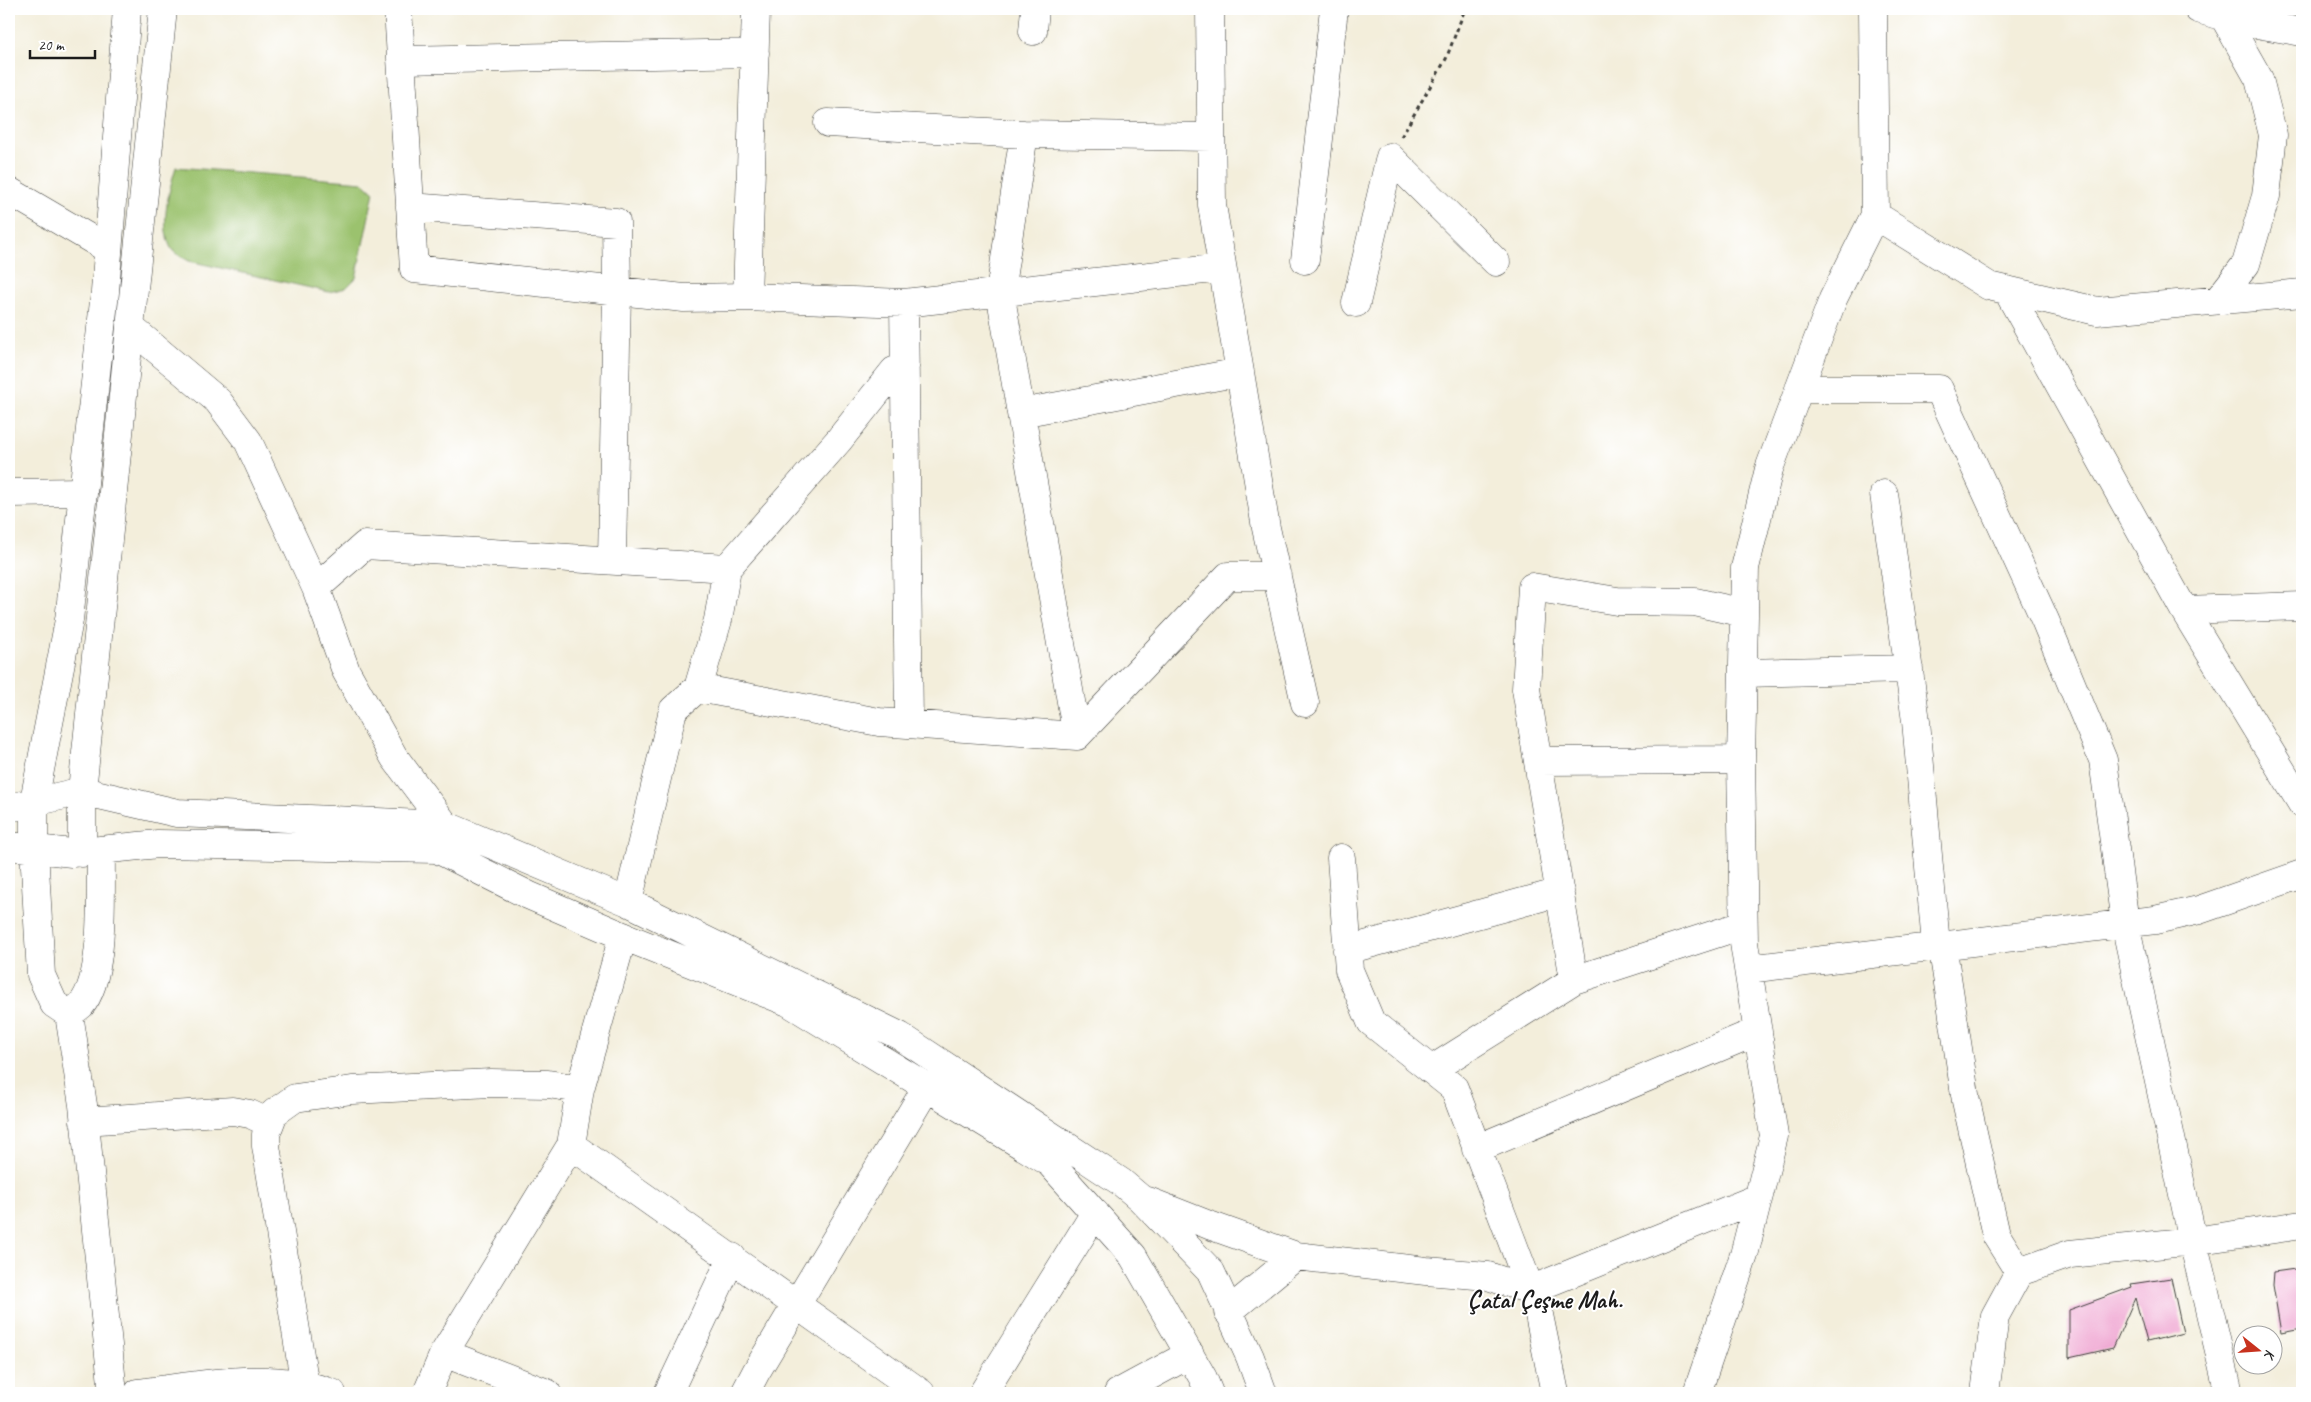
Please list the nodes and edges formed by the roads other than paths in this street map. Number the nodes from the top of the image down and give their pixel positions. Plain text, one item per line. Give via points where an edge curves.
1 (127, 9) edge
2 (162, 9) edge
3 (398, 9) edge
4 (756, 9) edge
5 (1210, 9) edge
6 (1334, 9) edge
7 (1873, 9) edge
8 (2198, 9) edge
9 (2224, 17) junction
10 (2299, 24) edge
11 (755, 53) junction
12 (401, 60) junction
13 (828, 123) dead end
14 (1024, 134) junction
15 (1211, 137) junction
16 (9, 191) edge
17 (410, 207) junction
18 (1875, 216) junction
19 (108, 249) junction
20 (1305, 260) dead end
21 (1496, 262) dead end
22 (1222, 268) junction
23 (617, 290) junction
24 (2007, 290) junction
25 (1000, 292) junction
26 (2302, 293) edge
27 (747, 297) junction
28 (2218, 300) junction
29 (904, 303) junction
30 (1356, 303) dead end
31 (130, 327) junction
32 (905, 367) junction
33 (1240, 372) junction
34 (1799, 389) junction
35 (1021, 412) junction
36 (83, 492) junction
37 (9, 493) edge
38 (1884, 494) dead end
39 (612, 560) junction
40 (727, 568) junction
41 (1276, 576) junction
42 (316, 588) junction
43 (2302, 606) edge
44 (2184, 610) junction
45 (1744, 614) junction
46 (1909, 668) junction
47 (1743, 673) junction
48 (698, 688) junction
49 (1305, 702) dead end
50 (909, 724) junction
51 (1077, 736) junction
52 (1741, 760) junction
53 (1538, 761) junction
54 (82, 791) junction
55 (2302, 804) edge
56 (21, 805) edge
57 (445, 824) junction
58 (22, 848) edge
59 (91, 852) junction
60 (1340, 858) dead end
61 (2302, 874) edge
62 (1560, 892) junction
63 (628, 902) junction
64 (2125, 923) junction
65 (1743, 925) junction
66 (623, 936) junction
67 (1939, 945) junction
68 (1347, 950) junction
69 (1748, 969) junction
70 (1574, 980) junction
71 (68, 1014) junction
72 (1758, 1031) junction
73 (1431, 1070) junction
74 (927, 1087) junction
75 (580, 1089) junction
76 (84, 1121) junction
77 (269, 1123) junction
78 (571, 1145) junction
79 (1476, 1148) junction
80 (1140, 1198) junction
81 (1758, 1198) junction
82 (1095, 1213) junction
83 (2302, 1225) edge
84 (2192, 1241) junction
85 (1296, 1256) junction
86 (732, 1257) junction
87 (2019, 1272) junction
88 (1530, 1290) junction
89 (796, 1304) junction
90 (1228, 1312) junction
91 (444, 1353) junction
92 (1190, 1354) junction
93 (305, 1386) junction
94 (113, 1393) edge
95 (138, 1393) edge
96 (332, 1393) edge
97 (427, 1393) edge
98 (547, 1393) edge
99 (668, 1393) edge
100 (745, 1393) edge
101 (922, 1393) edge
102 (983, 1393) edge
103 (1118, 1393) edge
104 (1209, 1393) edge
105 (1263, 1393) edge
106 (1555, 1393) edge
107 (1696, 1393) edge
108 (1985, 1393) edge
109 (2229, 1393) edge

1 - 19 street
2 - 31 street
3 - 12 street
4 - 11 street
5 - 15 street
6 - 20 street
7 - 18 street
8 - 9 street
9 - 10 street
9 - 28 street via 2259,79 2273,135 2266,196 2246,264
11 - 12 street
11 - 27 street
12 - 17 street
13 - 14 street
14 - 15 street
14 - 25 street
15 - 22 street via 1212,205
16 - 19 street
17 - 23 street via 414,269
17 - 23 street via 616,222
18 - 24 street via 1989,286
18 - 34 street via 1834,299
19 - 36 street
21 - 30 street via 1390,157
22 - 25 street
22 - 33 street
23 - 27 street via 684,298
23 - 39 street
24 - 28 street via 2097,310
24 - 44 street
25 - 29 street
25 - 35 street
26 - 28 street
27 - 29 street
29 - 32 street
31 - 42 street via 218,401 248,441
31 - 54 street
32 - 40 street via 894,371 839,440
32 - 50 street
33 - 35 street
33 - 41 street
34 - 45 street via 1769,469 1746,568
34 - 64 street via 1939,389 2045,620 2102,760
35 - 51 street
36 - 37 street
36 - 56 street via 69,620
38 - 46 street
39 - 40 street
39 - 42 street via 365,546
40 - 48 street via 718,620
41 - 49 street
41 - 51 street via 1228,576
42 - 57 street via 346,671 394,757
43 - 44 street
44 - 55 street
45 - 47 street
45 - 53 street via 1695,602 1617,601 1532,587 1526,689
46 - 47 street
46 - 67 street
47 - 52 street
48 - 50 street via 879,722
48 - 63 street via 673,710
50 - 51 street
52 - 53 street
52 - 65 street
53 - 62 street
54 - 56 street
54 - 57 street via 178,813
54 - 59 street
56 - 58 street
57 - 63 street
58 - 59 street
58 - 71 street via 41,976 54,1004
59 - 66 street via 158,844 437,849 528,895
59 - 71 street via 97,962 86,996
60 - 68 street
61 - 64 street via 2199,910
62 - 68 street
62 - 70 street
63 - 80 street via 900,1036 1121,1182
64 - 67 street
64 - 84 street
65 - 69 street
65 - 70 street
66 - 74 street via 788,1002
66 - 75 street
67 - 69 street
67 - 87 street via 1966,1101 1996,1235
68 - 73 street via 1349,970 1371,1022
69 - 72 street
70 - 73 street
71 - 76 street
72 - 79 street
72 - 81 street via 1774,1136
73 - 79 street via 1454,1088
74 - 82 street via 1049,1162
74 - 89 street
75 - 77 street via 548,1084 491,1083 352,1090 295,1098 280,1107
75 - 78 street
76 - 77 street via 233,1111 250,1114
76 - 94 street
77 - 93 street via 266,1146
78 - 86 street
78 - 91 street
79 - 88 street
80 - 85 street
80 - 90 street via 1211,1272
81 - 88 street
81 - 107 street via 1744,1255
82 - 92 street via 1133,1256
82 - 102 street
83 - 84 street
84 - 87 street via 2070,1254
84 - 109 street
85 - 88 street via 1488,1276
85 - 90 street
86 - 89 street
86 - 99 street
87 - 108 street via 1995,1316
88 - 106 street via 1538,1310
89 - 100 street
89 - 101 street
90 - 105 street
91 - 97 street
91 - 98 street
92 - 103 street
92 - 104 street
93 - 95 street via 280,1381 230,1381
93 - 96 street

